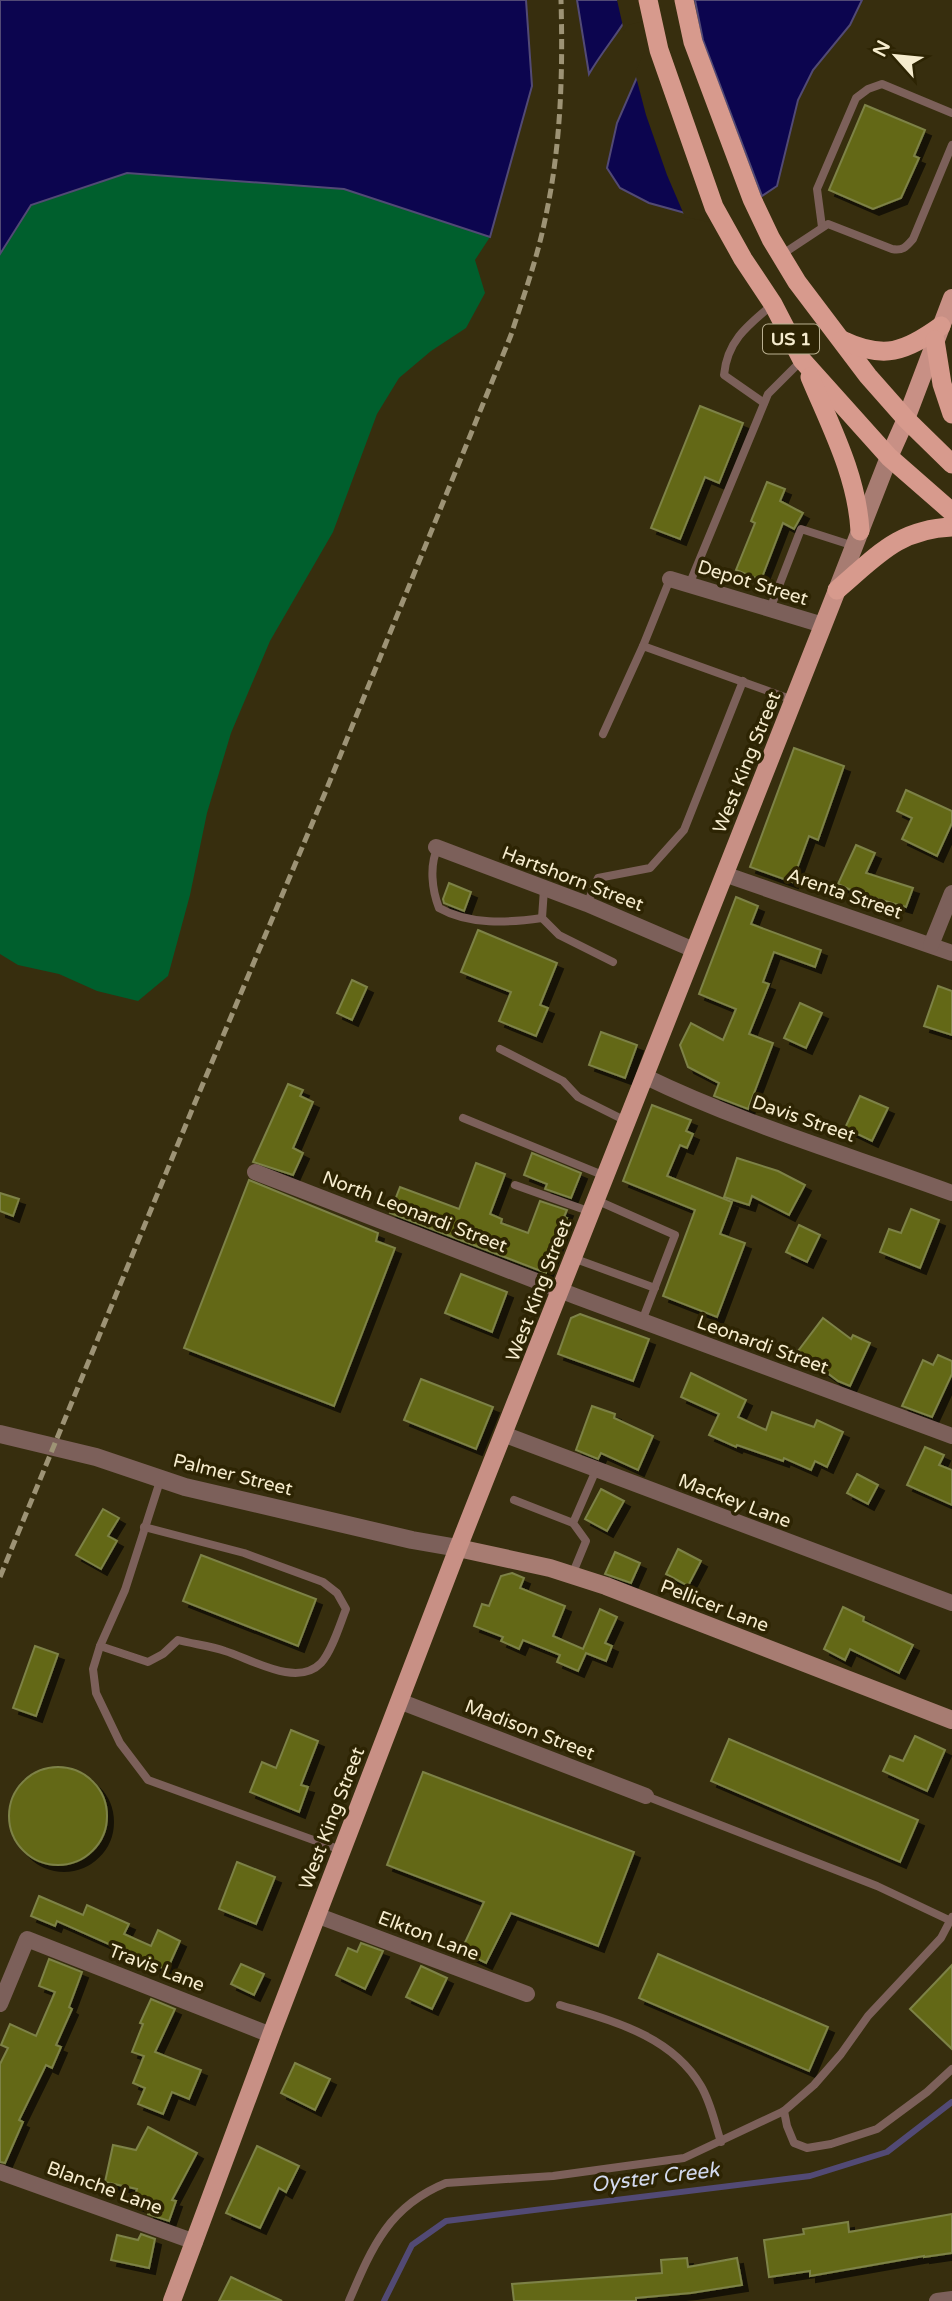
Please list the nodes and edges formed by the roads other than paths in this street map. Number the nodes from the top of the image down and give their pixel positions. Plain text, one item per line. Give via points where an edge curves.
1 (648, 0) edge
2 (684, 0) edge
3 (952, 113) edge
4 (952, 145) edge
5 (822, 227) junction
6 (781, 255) junction
7 (952, 298) edge
8 (773, 304) junction
9 (938, 333) junction
10 (841, 339) junction
11 (802, 360) junction
12 (764, 403) junction
13 (952, 414) edge
14 (906, 419) junction
15 (889, 457) junction
16 (952, 464) edge
17 (952, 512) edge
18 (952, 527) edge
19 (857, 539) junction
20 (670, 579) joint
21 (689, 585) junction
22 (837, 590) junction
23 (769, 609) junction
24 (823, 625) junction
25 (643, 646) junction
26 (743, 681) junction
27 (793, 700) junction
28 (603, 734) dead end
29 (437, 847) joint
30 (724, 874) junction
31 (544, 889) junction
32 (952, 893) edge
33 (587, 904) junction
34 (542, 918) junction
35 (932, 945) junction
36 (694, 950) junction
37 (952, 953) edge
38 (613, 962) dead end
39 (500, 1049) dead end
40 (644, 1076) junction
41 (463, 1118) dead end
42 (626, 1121) junction
43 (255, 1172) dead end
44 (605, 1176) junction
45 (515, 1185) dead end
46 (952, 1193) edge
47 (594, 1206) junction
48 (573, 1258) junction
49 (655, 1288) junction
50 (560, 1291) junction
51 (642, 1321) junction
52 (0, 1434) edge
53 (503, 1434) junction
54 (952, 1436) edge
55 (596, 1470) junction
56 (161, 1478) junction
57 (514, 1500) dead end
58 (573, 1523) junction
59 (144, 1527) junction
60 (458, 1548) junction
61 (572, 1575) junction
62 (952, 1603) edge
63 (100, 1646) junction
64 (399, 1701) junction
65 (952, 1720) edge
66 (646, 1796) joint
67 (341, 1850) junction
68 (316, 1915) junction
69 (950, 1919) edge
70 (527, 1994) dead end
71 (0, 2004) edge
72 (560, 2005) dead end
73 (271, 2035) junction
74 (952, 2069) edge
75 (784, 2110) junction
76 (721, 2142) junction
77 (0, 2172) edge
78 (195, 2242) junction
79 (952, 2299) edge
80 (172, 2301) edge
81 (349, 2301) edge
82 (937, 2301) edge

1 - 8 highway, US 1 via 659,50 714,207
2 - 6 highway, US 1 via 693,42 752,199
3 - 5 lane via 882,84 856,98 817,189
4 - 5 lane via 906,248 892,249 828,224
5 - 6 lane
6 - 10 highway, US 1
7 - 9 main road, West King Street
8 - 11 highway, US 1
8 - 12 lane via 738,334 724,367 724,375
9 - 10 highway via 895,351 878,352
9 - 13 highway via 942,384
9 - 14 main road, West King Street
10 - 14 highway, US 1
11 - 12 lane
11 - 15 highway, US 1
11 - 19 highway via 853,481
12 - 21 lane
14 - 15 main road, West King Street
14 - 16 highway, US 1
15 - 17 highway, US 1
15 - 19 main road, West King Street
18 - 22 highway via 916,531 889,545
19 - 22 main road, West King Street
19 - 23 lane via 801,529
20 - 21 street, Depot Street
20 - 25 lane
21 - 23 street, Depot Street
22 - 24 main road, West King Street
23 - 24 street, Depot Street
24 - 27 main road, West King Street
25 - 26 lane
25 - 28 lane
26 - 27 lane
26 - 33 lane via 684,830 650,868 598,878
27 - 30 main road, West King Street
29 - 31 street, Hartshorn Street
29 - 34 lane via 433,882 439,908 475,920
30 - 35 street, Arenta Street
30 - 36 main road, West King Street
31 - 33 street, Hartshorn Street
31 - 34 lane
32 - 35 street
33 - 36 street, Hartshorn Street
34 - 38 lane via 559,935
35 - 37 street, Arenta Street
36 - 40 main road, West King Street
39 - 42 lane
40 - 42 main road, West King Street
40 - 46 street, Davis Street via 737,1117
41 - 44 lane
42 - 44 main road, West King Street
43 - 50 street, North Leonardi Street
44 - 47 main road, West King Street
45 - 47 lane
47 - 48 main road, West King Street
47 - 49 lane via 675,1235
48 - 49 lane
48 - 50 main road, West King Street
49 - 51 lane
50 - 51 street, Leonardi Street
50 - 53 main road, West King Street
51 - 54 street, Leonardi Street
52 - 56 street, Palmer Street
53 - 55 street, Mackey Lane
53 - 60 main road, West King Street
55 - 58 lane
55 - 62 street, Mackey Lane
56 - 59 lane
56 - 60 street, Palmer Street
57 - 58 lane
58 - 61 lane via 586,1541
59 - 63 lane via 125,1590
59 - 63 lane via 244,1553 323,1582 337,1593 346,1609 321,1663 304,1673 267,1669 225,1651 178,1640 148,1662
60 - 61 main road, Pellicer Lane
60 - 64 main road, West King Street
61 - 65 main road, Pellicer Lane
63 - 67 lane via 93,1669 96,1693 120,1743 148,1780
64 - 66 street, Madison Street
64 - 67 main road, West King Street
66 - 69 lane
67 - 68 main road, West King Street
68 - 70 street, Elkton Lane
68 - 73 main road, West King Street
69 - 75 lane via 941,1938 868,2016 841,2054
71 - 73 street, Travis Lane via 27,1939
72 - 76 lane via 657,2041 682,2061 702,2087
73 - 78 main road, West King Street
74 - 75 lane via 884,2125 831,2144 807,2148 794,2143
75 - 76 lane
76 - 81 lane via 684,2158 553,2176 446,2183 408,2203 393,2217
77 - 78 street, Blanche Lane
78 - 80 main road, West King Street
79 - 82 street

